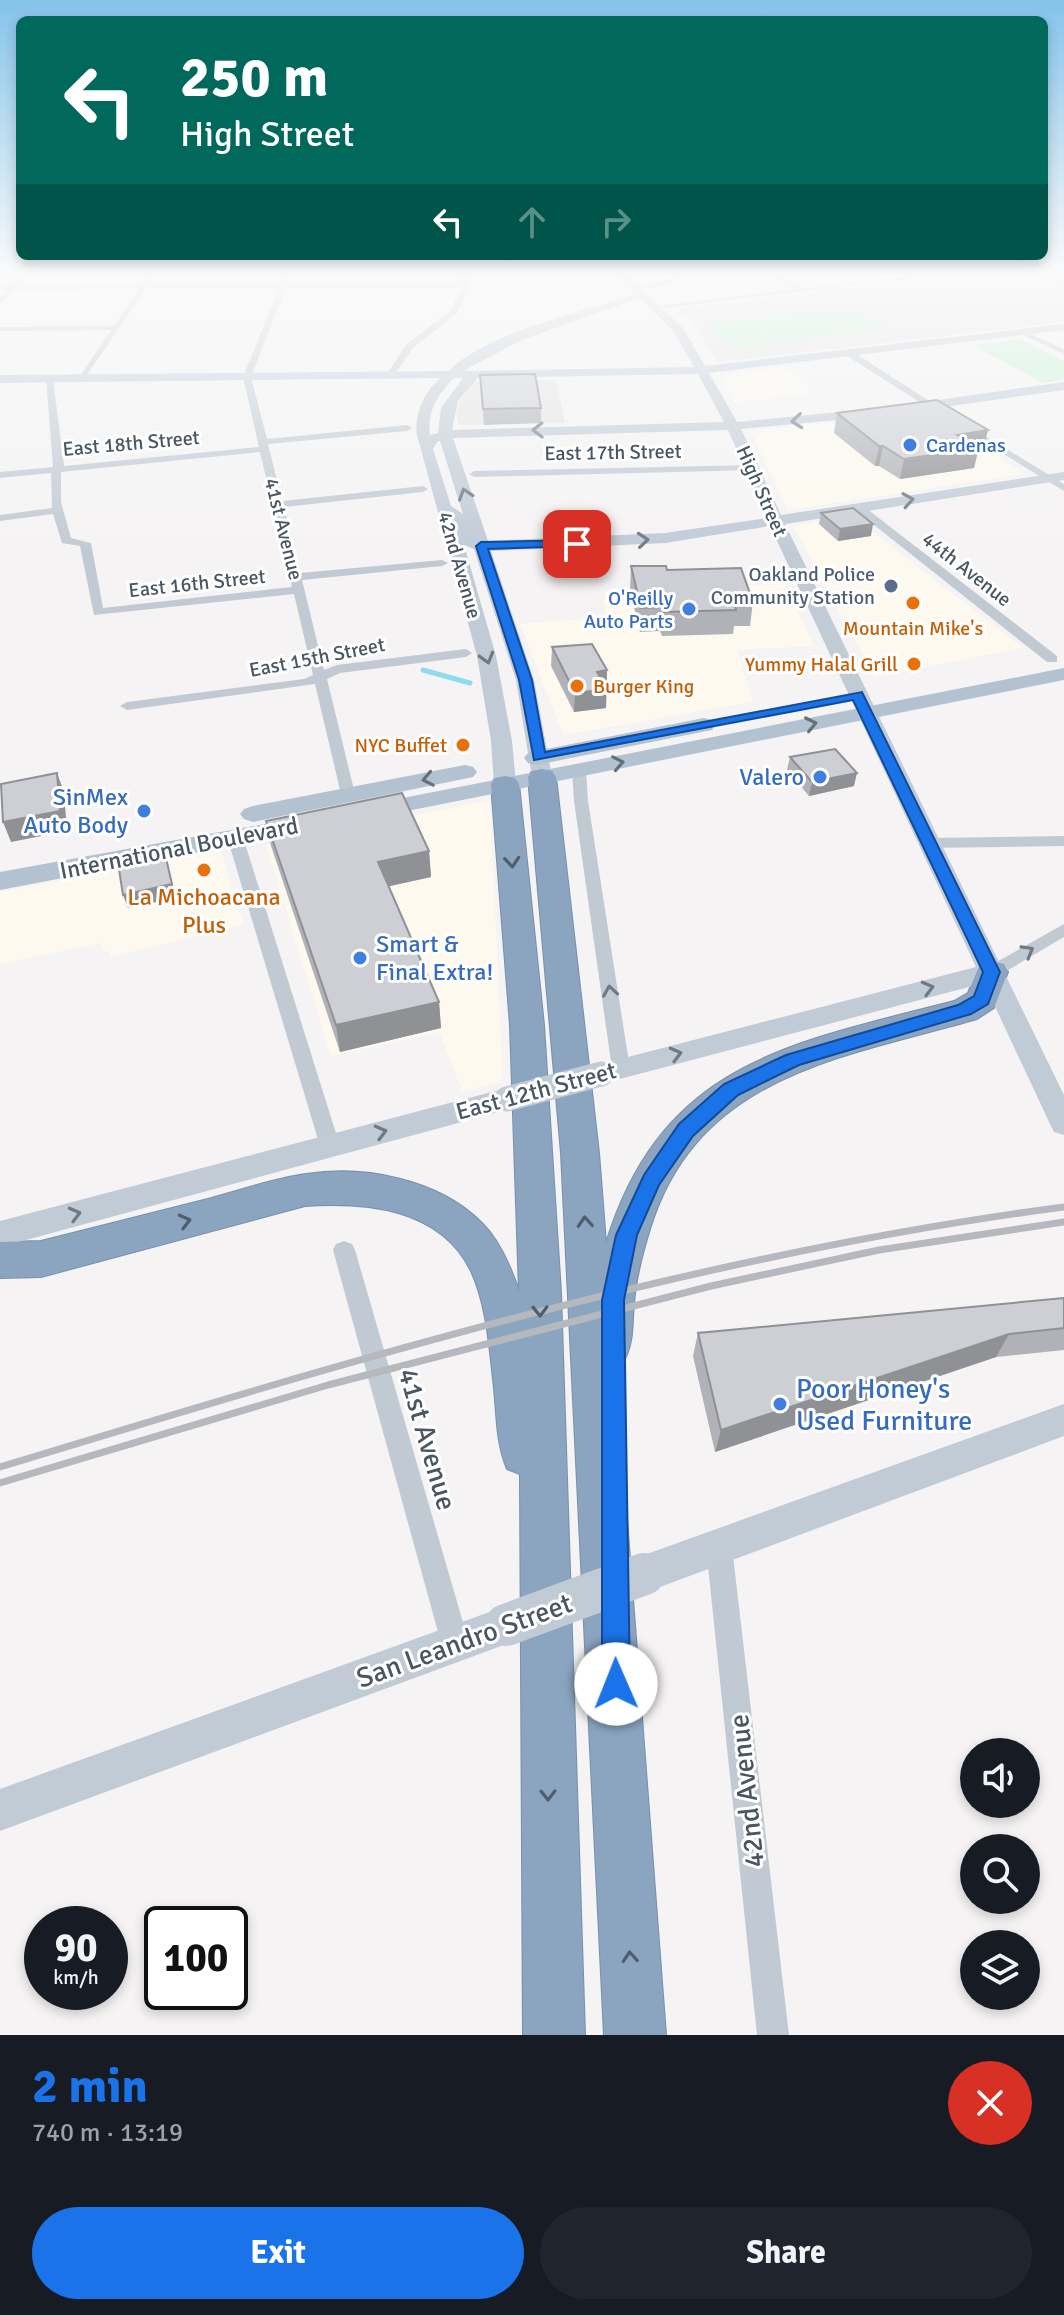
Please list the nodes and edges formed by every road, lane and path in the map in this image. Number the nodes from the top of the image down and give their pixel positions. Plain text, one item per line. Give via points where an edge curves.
1 (92, 364) edge
2 (252, 364) edge
3 (398, 364) edge
4 (469, 364) edge
5 (488, 364) edge
6 (697, 364) edge
7 (763, 364) edge
8 (866, 364) edge
9 (701, 371) junction
10 (474, 374) junction
11 (390, 375) junction
12 (451, 375) junction
13 (247, 377) junction
14 (0, 379) edge
15 (49, 379) junction
16 (82, 379) junction
17 (1064, 386) edge
18 (930, 405) junction
19 (733, 426) junction
20 (407, 428) dead end
21 (445, 434) junction
22 (264, 446) junction
23 (426, 449) junction
24 (753, 467) junction
25 (57, 468) junction
26 (474, 474) dead end
27 (0, 475) edge
28 (1056, 477) edge
29 (1064, 488) edge
30 (423, 489) dead end
31 (279, 504) junction
32 (858, 507) junction
33 (444, 508) junction
34 (58, 510) junction
35 (0, 518) edge
36 (776, 521) junction
37 (481, 546) junction
38 (442, 563) dead end
39 (298, 584) junction
40 (466, 653) dead end
41 (1060, 663) edge
42 (322, 676) junction
43 (862, 704) junction
44 (127, 706) dead end
45 (534, 771) junction
46 (348, 794) junction
47 (235, 837) junction
48 (1064, 841) edge
49 (929, 843) junction
50 (0, 862) edge
51 (0, 881) edge
52 (1064, 930) edge
53 (992, 972) junction
54 (611, 1071) junction
55 (1064, 1124) edge
56 (330, 1146) junction
57 (0, 1234) edge
58 (344, 1250) dead end
59 (0, 1260) edge
60 (1064, 1420) edge
61 (719, 1547) junction
62 (455, 1643) junction
63 (547, 1740) junction
64 (616, 1747) junction
65 (0, 1810) edge
66 (554, 2035) edge
67 (635, 2035) edge
68 (773, 2035) edge

1 - 16 street
2 - 13 street
3 - 11 street
4 - 12 main road
5 - 10 main road
6 - 9 main road, High Street
7 - 9 main road
8 - 18 street
9 - 10 main road
9 - 19 main road, High Street
10 - 12 main road
10 - 21 main road via 447,408
11 - 12 main road
11 - 13 main road
12 - 23 main road, 42nd Avenue via 431,395 423,414
13 - 16 main road
13 - 22 street, 41st Avenue
14 - 15 main road
15 - 16 main road
15 - 25 street
17 - 18 main road
18 -> 19 main road
18 - 28 street
19 -> 21 main road
19 - 24 main road, High Street
20 - 22 street, East 18th Street
21 - 23 main road via 433,438
37 -> 21 main road, 42nd Avenue
22 - 25 street, East 18th Street
22 - 31 street, 41st Avenue
23 - 33 main road, 42nd Avenue
24 - 26 street, East 17th Street
24 - 36 main road, High Street
25 - 27 street, East 18th Street
25 - 34 street
28 - 29 street
32 -> 28 main road
30 - 31 street
31 - 39 street, 41st Avenue
32 - 36 main road
32 - 41 street, 44th Avenue
33 - 37 main road via 459,518 468,541
33 -> 45 main road, 42nd Avenue via 494,682
34 - 35 street
34 - 39 street, East 16th Street via 66,541 85,543 98,612
37 -> 36 main road via 642,540
36 - 43 main road, High Street
37 - 45 main road, 42nd Avenue via 525,680
38 - 39 street, East 16th Street
39 - 42 street, 41st Avenue
40 - 42 street, East 15th Street via 337,669
41 - 43 main road, International Boulevard
42 - 44 street, East 15th Street via 307,683
42 - 46 street, 41st Avenue
45 -> 43 main road, International Boulevard
43 - 45 main road, International Boulevard
43 - 49 main road, High Street
45 -> 46 main road, International Boulevard
45 - 47 main road, International Boulevard
54 -> 45 street, 42nd Avenue via 583,814
45 -> 63 highway via 527,1025 538,1233
64 -> 45 highway via 580,1153
46 - 50 main road, International Boulevard
47 - 51 main road, International Boulevard
47 - 56 street
48 - 49 street
49 - 53 main road, High Street
53 -> 52 street, East 12th Street
54 -> 53 main road, East 12th Street
53 - 55 main road, High Street
53 - 64 highway via 982,1000 965,1010 793,1060 731,1090 686,1130 638,1207 618,1268 611,1334
56 -> 54 main road, East 12th Street, bridge
57 -> 56 main road, East 12th Street
58 - 62 street, 41st Avenue
59 -> 63 highway via 41,1259 272,1198 338,1187 411,1199 467,1235 495,1279 507,1336 521,1426
60 - 61 main road, San Leandro Street
61 - 62 main road, San Leandro Street, bridge
61 - 68 street, 42nd Avenue
62 - 65 main road, San Leandro Street
63 -> 66 highway
67 -> 64 highway

